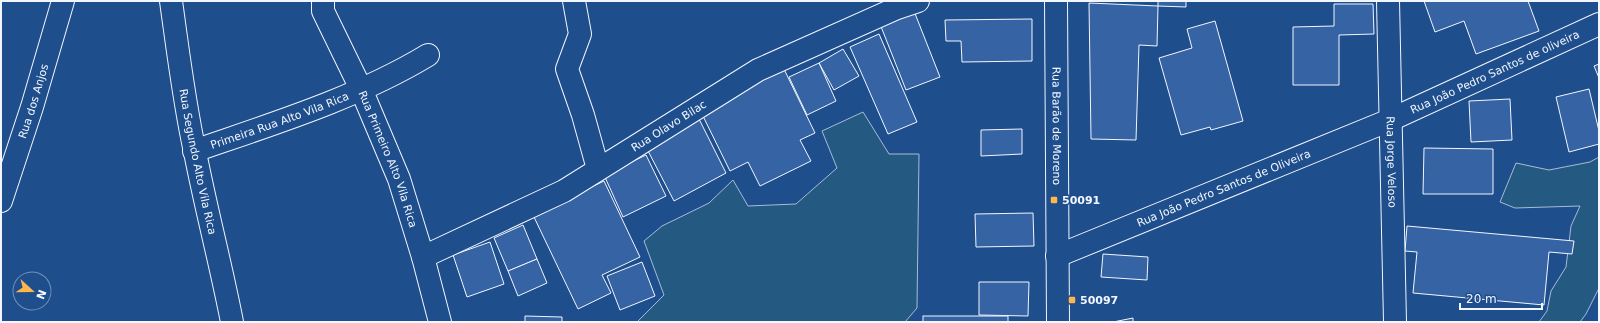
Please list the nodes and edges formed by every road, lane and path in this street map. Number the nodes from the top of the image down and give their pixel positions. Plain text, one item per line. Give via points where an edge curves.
1 (63, 1) edge
2 (171, 1) edge
3 (322, 1) edge
4 (574, 1) edge
5 (918, 1) edge
6 (1056, 1) edge
7 (1388, 1) edge
8 (1599, 24) edge
9 (428, 55) dead end
10 (361, 89) junction
11 (1390, 120) junction
12 (194, 152) junction
13 (598, 169) junction
14 (1, 201) edge
15 (1057, 256) junction
16 (423, 257) junction
17 (232, 322) edge
18 (440, 322) edge
19 (1058, 322) edge
20 (1395, 322) edge

1 - 14 street, Rua dos Anjos via 32,108
2 - 12 street, Rua Segundo Alto Vila Rica
3 - 10 street, Rua Primeiro Alto Vila Rica via 323,11
4 - 13 street via 580,34 567,69
5 - 13 street, Rua Olavo Bilac via 758,70
6 - 15 street, Rua Barão de Moreno
7 - 11 street, Rua Jorge Veloso
8 - 11 street, Rua João Pedro Santos de oliveira
9 - 10 street, Primeira Rua Alto Vila Rica via 405,69
10 - 12 street, Primeira Rua Alto Vila Rica
10 - 16 street, Rua Primeiro Alto Vila Rica via 399,179
11 - 15 street, Rua João Pedro Santos de Oliveira
11 - 20 street, Rua Jorge Veloso
12 - 17 street, Rua Segundo Alto Vila Rica
13 - 16 street, Rua Olavo Bilac via 564,191
15 - 19 street, Rua Barão de Moreno
16 - 18 street, Rua Primeiro Alto Vila Rica

